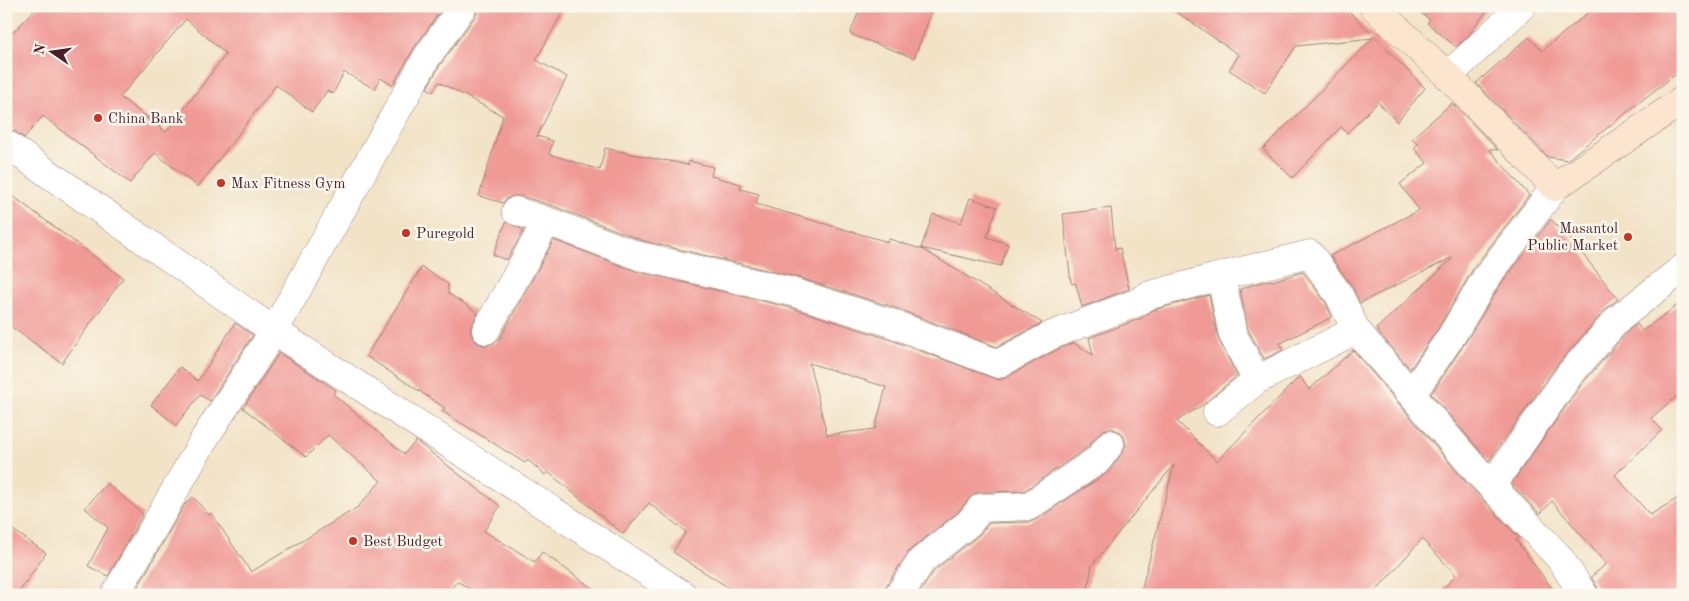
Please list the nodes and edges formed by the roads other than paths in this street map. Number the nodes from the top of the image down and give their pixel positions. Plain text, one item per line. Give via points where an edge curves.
1 (463, 6) edge
2 (1373, 6) edge
3 (1522, 6) edge
4 (1448, 76) junction
5 (1683, 100) edge
6 (6, 144) edge
7 (1555, 187) junction
8 (516, 211) dead end
9 (547, 221) junction
10 (1683, 268) edge
11 (1221, 276) junction
12 (486, 330) dead end
13 (1356, 330) junction
14 (274, 331) junction
15 (1257, 380) junction
16 (1412, 394) junction
17 (1217, 412) dead end
18 (1110, 444) dead end
19 (1492, 485) junction
20 (114, 595) edge
21 (683, 595) edge
22 (900, 595) edge
23 (1584, 595) edge

1 - 14 street via 427,57
2 - 4 main road
3 - 4 street
4 - 7 main road
5 - 7 main road
6 - 14 street
7 - 16 street via 1486,278
8 - 9 street
9 - 11 street via 639,256 792,292 844,308 998,364 1052,335 1147,296
9 - 12 street
10 - 19 street via 1618,319 1575,368
11 - 13 street via 1310,254 1339,295
11 - 15 street via 1233,335
13 - 15 street
13 - 16 street
14 - 20 street via 206,436
14 - 21 street
15 - 17 street
16 - 19 street
18 - 22 street via 1098,460 1029,506 981,508 969,523 922,560
19 - 23 street via 1559,558

